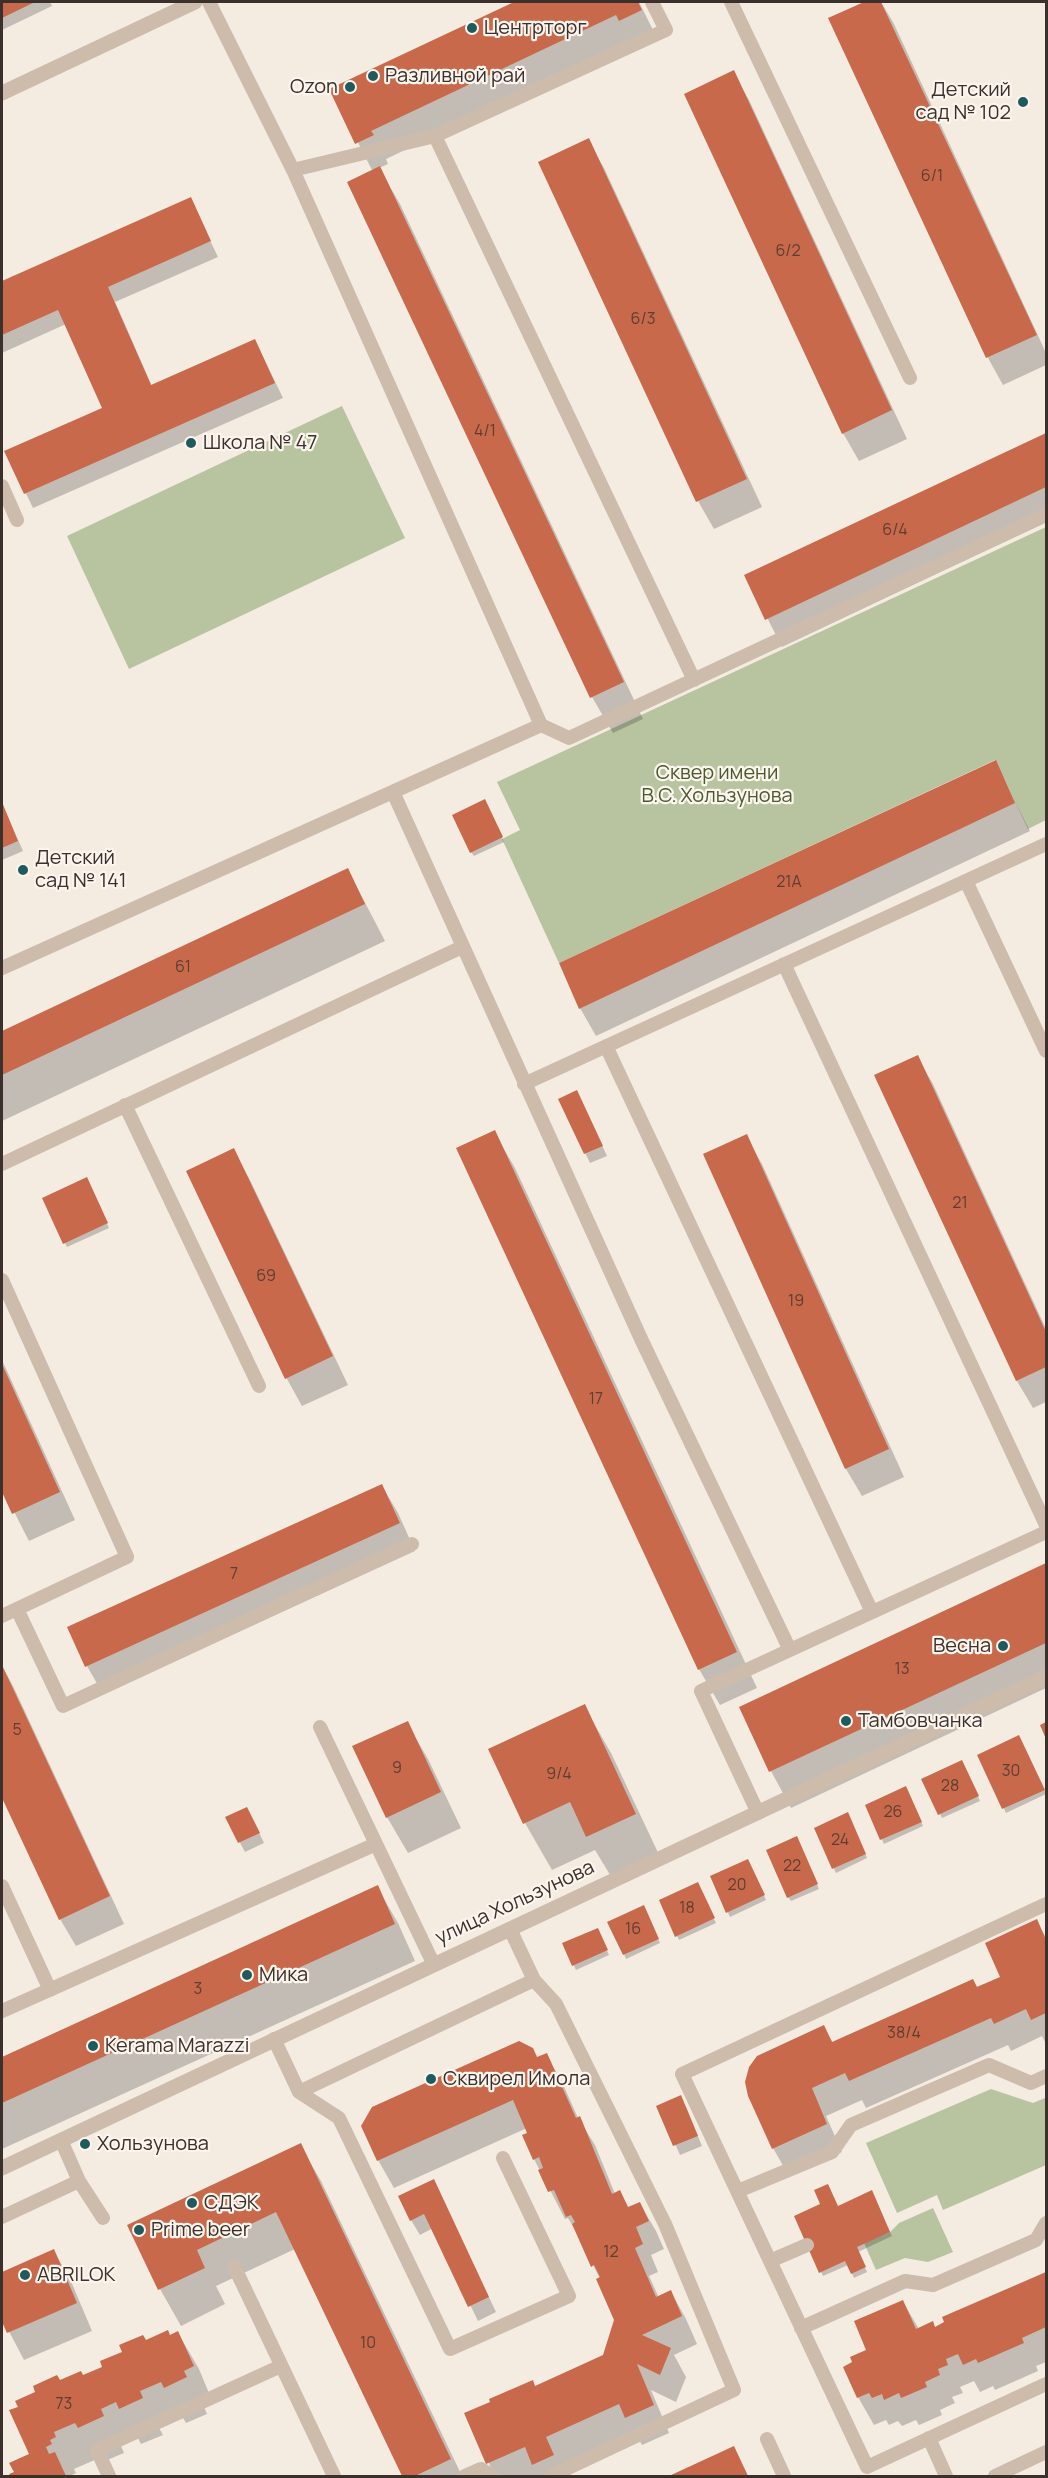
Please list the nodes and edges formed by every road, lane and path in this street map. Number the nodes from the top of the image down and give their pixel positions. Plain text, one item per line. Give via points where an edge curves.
1 (195, 2) edge
2 (209, 2) edge
3 (668, 2) edge
4 (731, 2) edge
5 (653, 5) edge
6 (2, 93) edge
7 (435, 136) junction
8 (293, 170) junction
9 (910, 378) dead end
10 (2, 486) edge
11 (1047, 515) edge
12 (17, 520) dead end
13 (694, 680) junction
14 (541, 725) junction
15 (393, 792) junction
16 (1047, 844) edge
17 (966, 880) junction
18 (462, 947) junction
19 (784, 964) junction
20 (2, 968) edge
21 (606, 1046) junction
22 (1047, 1051) edge
23 (524, 1084) junction
24 (125, 1106) junction
25 (2, 1164) edge
26 (2, 1280) edge
27 (259, 1386) dead end
28 (1047, 1525) edge
29 (1047, 1532) edge
30 (412, 1544) dead end
31 (17, 1609) junction
32 (872, 1612) junction
33 (2, 1616) edge
34 (790, 1650) junction
35 (1047, 1677) edge
36 (320, 1727) dead end
37 (758, 1813) junction
38 (376, 1844) junction
39 (2, 1887) edge
40 (1047, 1904) edge
41 (510, 1929) junction
42 (434, 1965) junction
43 (534, 1980) junction
44 (50, 1990) junction
45 (2, 2012) edge
46 (274, 2039) junction
47 (1047, 2076) edge
48 (299, 2092) junction
49 (61, 2140) junction
50 (503, 2158) dead end
51 (2, 2168) edge
52 (79, 2181) junction
53 (738, 2191) junction
54 (2, 2217) edge
55 (103, 2218) dead end
56 (1047, 2223) edge
57 (807, 2245) dead end
58 (770, 2261) junction
59 (234, 2266) dead end
60 (801, 2328) junction
61 (281, 2366) junction
62 (1047, 2384) edge
63 (929, 2438) junction
64 (767, 2439) dead end
65 (1047, 2452) edge
66 (109, 2476) edge
67 (334, 2476) edge
68 (465, 2476) edge
69 (492, 2476) edge
70 (551, 2476) edge
71 (784, 2476) edge
72 (946, 2476) edge
73 (995, 2476) edge

1 - 6 street
2 - 8 lane
3 - 5 lane
4 - 9 lane
5 - 7 lane via 666,30
7 - 8 lane
7 - 13 lane
8 - 14 lane
10 - 12 lane
11 - 13 lane
13 - 14 lane via 569,738
14 - 15 lane
15 - 18 lane
15 - 20 lane
16 - 17 lane
17 - 19 lane
17 - 22 lane
18 - 23 lane
18 - 24 lane
19 - 21 lane
19 - 28 lane
21 - 23 lane
21 - 32 lane
23 - 34 lane
24 - 25 lane
24 - 27 lane
26 - 31 lane via 127,1557
29 - 32 lane
30 - 31 lane via 63,1706
31 - 33 lane
32 - 34 lane
34 - 37 lane via 701,1691
35 - 37 street, улица Хользунова
36 - 38 lane
37 - 41 street, улица Хользунова
38 - 42 lane
38 - 44 lane
39 - 44 lane
40 - 53 lane via 682,2074
41 - 42 street, улица Хользунова
41 - 43 lane
42 - 46 street, улица Хользунова
43 - 48 lane
43 - 70 lane via 555,2004 659,2213 734,2391
44 - 45 lane
46 - 48 lane
46 - 49 street, улица Хользунова
47 - 53 lane via 1031,2083 989,2065 850,2126 832,2152
48 - 50 lane via 339,2118 450,2349 569,2296
49 - 51 street, улица Хользунова
49 - 52 lane
52 - 54 lane
52 - 55 lane
53 - 58 lane
56 - 60 lane via 1036,2240 933,2285 905,2280
57 - 58 lane
58 - 60 lane
59 - 61 lane
60 - 63 lane via 867,2467
61 - 66 lane via 97,2450
61 - 67 lane
62 - 63 lane
63 - 72 lane
64 - 71 lane
65 - 73 lane
68 - 69 lane via 481,2469

